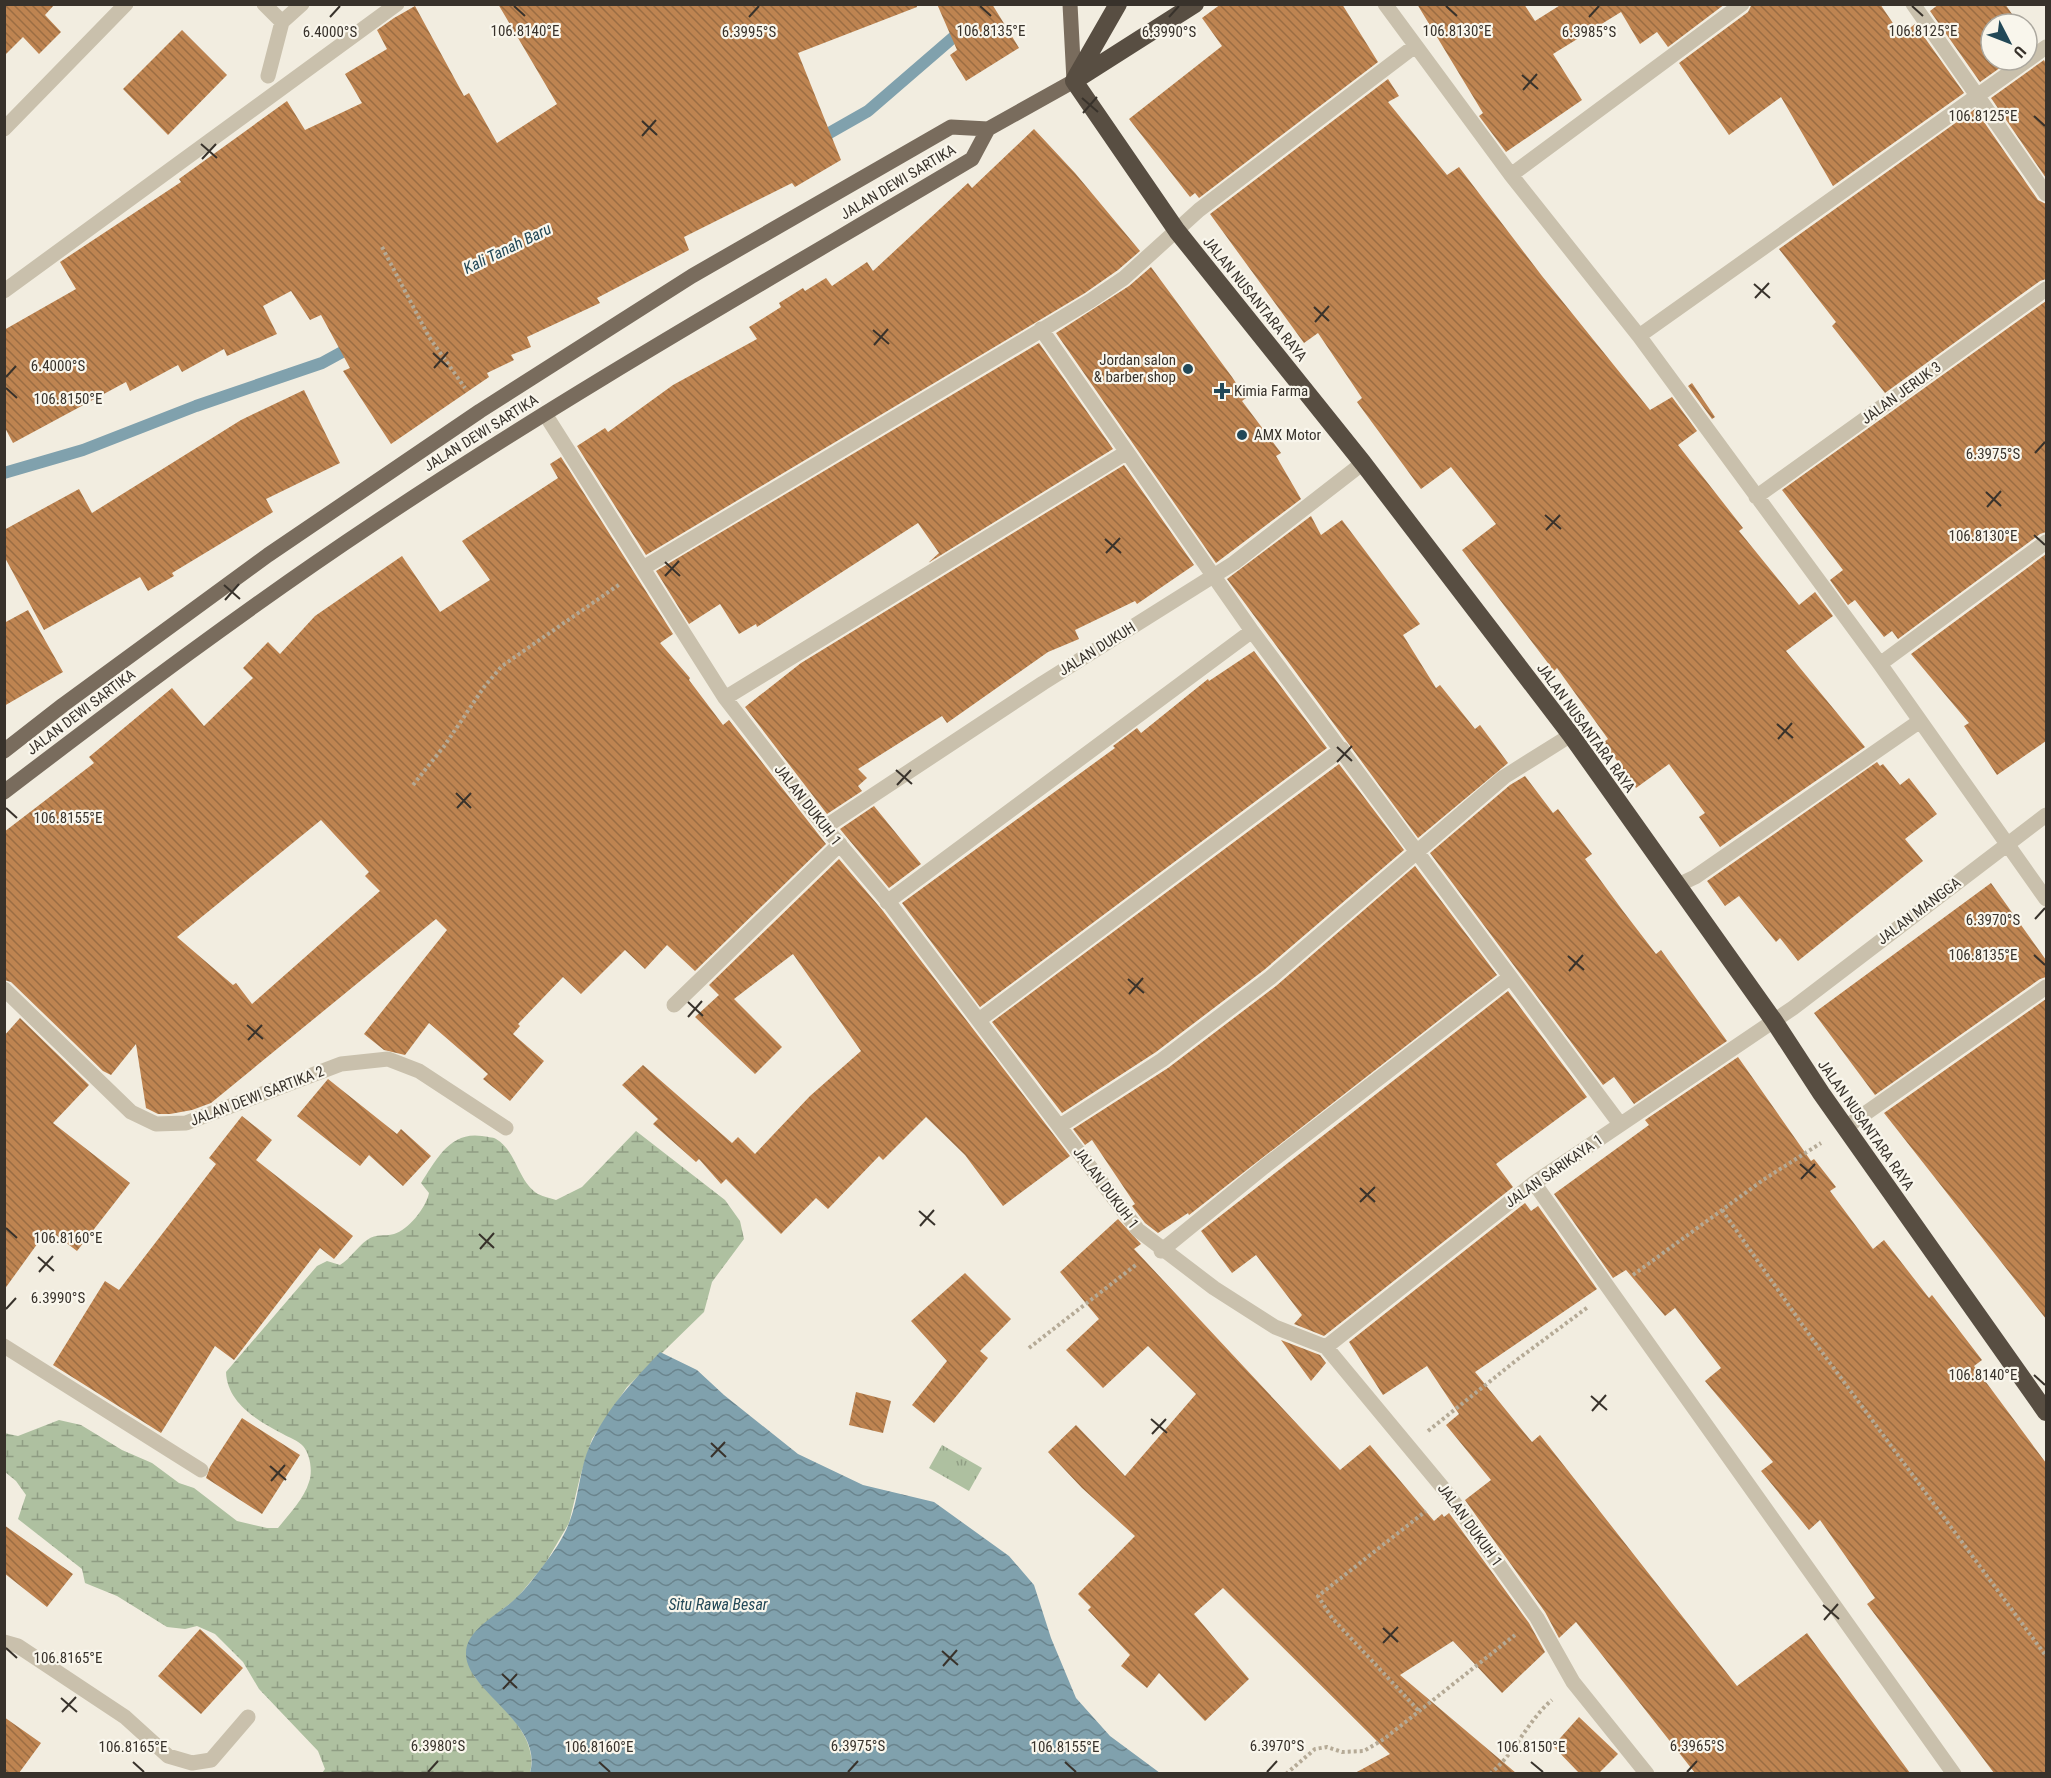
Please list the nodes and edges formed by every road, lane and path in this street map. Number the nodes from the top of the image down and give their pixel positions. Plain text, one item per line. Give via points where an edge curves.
1 (126, 4) edge
2 (264, 4) edge
3 (302, 4) edge
4 (397, 4) edge
5 (1070, 4) edge
6 (1118, 4) edge
7 (1195, 4) edge
8 (1742, 4) edge
9 (1913, 4) edge
10 (1389, 6) edge
11 (282, 22) junction
12 (1415, 46) junction
13 (2046, 46) edge
14 (268, 76) dead end
15 (1074, 81) junction
16 (1979, 96) junction
17 (4, 129) edge
18 (988, 129) junction
19 (1511, 175) junction
20 (2046, 194) edge
21 (1177, 231) junction
22 (382, 247) dead end
23 (2046, 289) edge
24 (4, 291) edge
25 (1041, 329) junction
26 (1639, 336) junction
27 (480, 411) junction
28 (545, 414) junction
29 (1127, 453) junction
30 (1363, 463) junction
31 (1756, 497) junction
32 (2046, 542) edge
33 (643, 568) junction
34 (1214, 577) junction
35 (1252, 631) junction
36 (1880, 664) junction
37 (725, 698) junction
38 (1920, 721) junction
39 (1570, 735) junction
40 (1342, 749) junction
41 (4, 751) edge
42 (413, 785) dead end
43 (4, 792) edge
44 (2046, 815) edge
45 (825, 827) junction
46 (2008, 843) junction
47 (840, 844) junction
48 (1417, 855) junction
49 (1678, 885) junction
50 (2046, 898) edge
51 (887, 902) junction
52 (1509, 978) junction
53 (2046, 987) edge
54 (4, 989) edge
55 (674, 1005) dead end
56 (1793, 1008) joint
57 (979, 1020) junction
58 (1774, 1021) junction
59 (1620, 1124) junction
60 (1060, 1126) junction
61 (506, 1128) dead end
62 (1846, 1128) junction
63 (1534, 1183) junction
64 (1722, 1210) junction
65 (1161, 1251) junction
66 (1610, 1291) junction
67 (4, 1346) edge
68 (1326, 1347) junction
69 (1029, 1348) dead end
70 (2046, 1412) edge
71 (1409, 1447) junction
72 (201, 1470) dead end
73 (1448, 1494) junction
74 (1537, 1618) junction
75 (4, 1642) edge
76 (2046, 1656) edge
77 (1573, 1682) junction
78 (1418, 1710) junction
79 (248, 1717) dead end
80 (1286, 1773) edge
81 (1490, 1773) edge
82 (1647, 1773) edge
83 (1954, 1773) edge

1 - 17 street
2 - 11 street
3 - 11 street
4 - 24 street
5 - 15 main road
6 - 15 highway
7 - 15 highway
8 - 19 street
9 - 16 street
10 - 12 street
11 - 14 street
12 - 19 street
12 - 21 street via 1199,210
13 - 16 street
15 - 18 main road
15 - 21 highway, JALAN NUSANTARA RAYA
16 - 20 street
16 - 26 street
18 - 27 main road, JALAN DEWI SARTIKA via 951,128 692,276
18 - 28 main road, JALAN DEWI SARTIKA via 972,159
19 - 26 street
21 - 25 street via 1124,278
21 - 30 highway, JALAN NUSANTARA RAYA
22 - 27 path via 429,337
23 - 31 street, JALAN JERUK 3
25 - 29 street
25 - 33 street
26 - 31 street
27 - 41 main road, JALAN DEWI SARTIKA via 268,555
28 - 33 street, JALAN DUKUH 1
28 - 43 main road, JALAN DEWI SARTIKA via 256,604
29 - 34 street
29 - 37 street
30 - 34 street, JALAN DUKUH
30 - 39 highway, JALAN NUSANTARA RAYA
31 - 36 street
32 - 36 street
33 - 37 street, JALAN DUKUH 1
33 - 42 path via 502,666
34 - 35 street
34 - 45 street, JALAN DUKUH via 1043,683
35 - 40 street
35 - 51 street
36 - 38 street
37 - 45 street, JALAN DUKUH 1
38 - 46 street
38 - 49 street
39 - 48 street via 1504,777
39 - 49 highway, JALAN NUSANTARA RAYA
40 - 48 street
40 - 57 street
44 - 46 street, JALAN MANGGA
45 - 47 street, JALAN DUKUH 1
46 - 50 street
46 - 56 street, JALAN MANGGA
47 - 51 street, JALAN DUKUH 1
47 - 55 street
48 - 52 street
48 - 60 street via 1270,978 1162,1060
49 - 58 highway, JALAN NUSANTARA RAYA
51 - 57 street, JALAN DUKUH 1
52 - 59 street
52 - 65 street
53 - 62 street
54 - 61 street, JALAN DEWI SARTIKA 2 via 130,1112 156,1124 186,1123 341,1064 387,1059 418,1071
56 - 58 street, JALAN SARIKAYA 1
57 - 60 street, JALAN DUKUH 1
58 - 59 street, JALAN SARIKAYA 1
58 - 62 highway, JALAN NUSANTARA RAYA
59 - 63 street, JALAN SARIKAYA 1
60 - 65 street, JALAN DUKUH 1 via 1137,1230
62 - 64 path
62 - 70 highway, JALAN NUSANTARA RAYA
63 - 66 street
63 - 68 street, JALAN SARIKAYA 1
64 - 66 path
64 - 76 path
65 - 68 street, JALAN DUKUH 1 via 1275,1327
65 - 69 path via 1089,1299
66 - 71 path
66 - 83 street
67 - 72 street
68 - 71 street, JALAN DUKUH 1
71 - 73 street, JALAN DUKUH 1
73 - 74 street, JALAN DUKUH 1
73 - 78 path via 1318,1596 1332,1618
74 - 77 street, JALAN DUKUH 1
74 - 78 path
75 - 79 street via 18,1646 125,1717 168,1756 192,1763 211,1760
77 - 81 path via 1539,1711 1521,1741
77 - 82 street, JALAN DUKUH 1
78 - 80 path via 1364,1751 1315,1749

